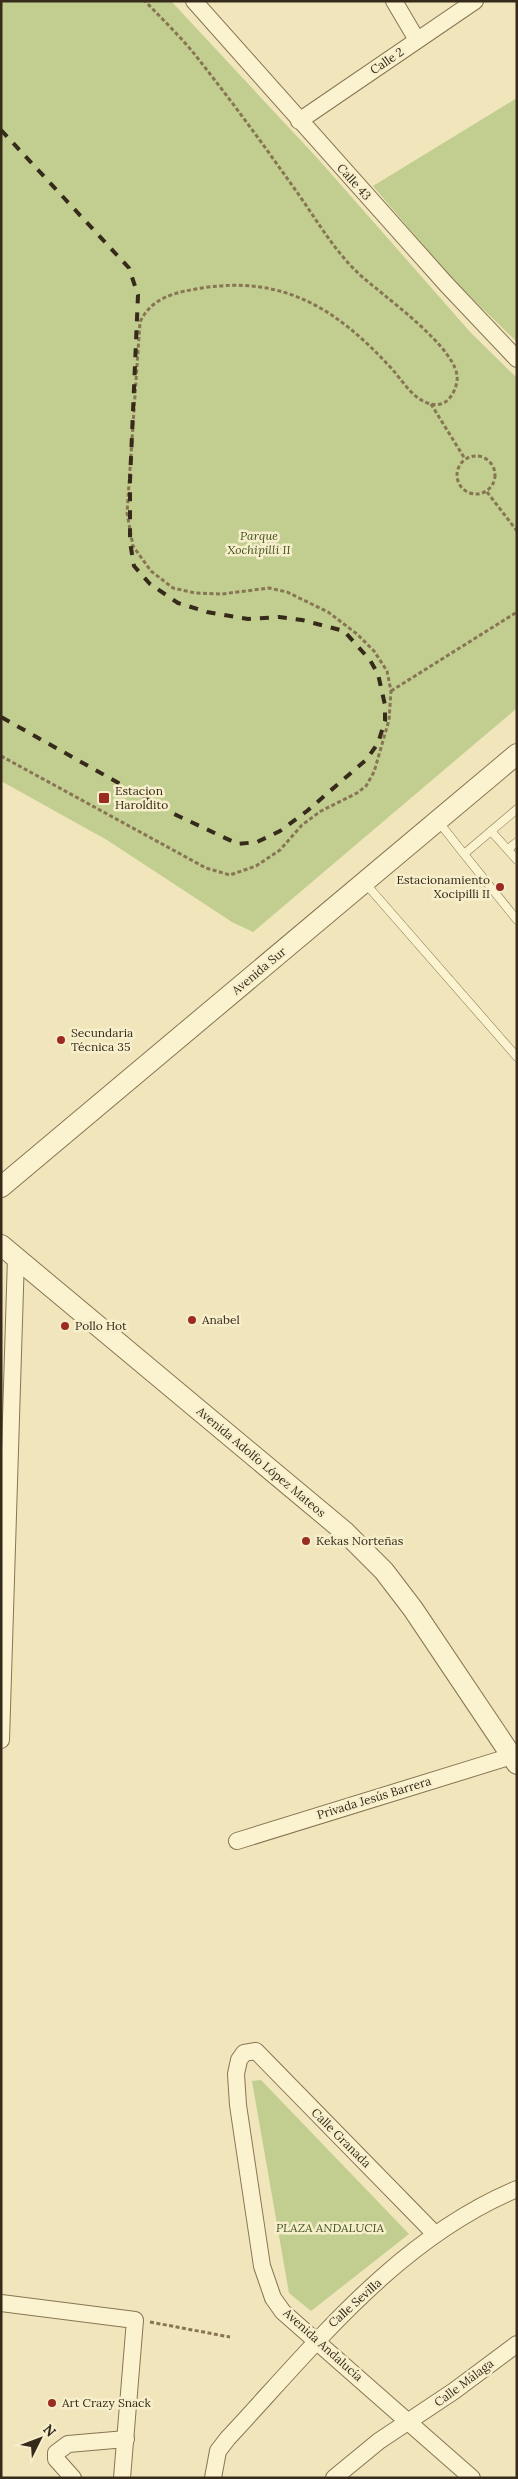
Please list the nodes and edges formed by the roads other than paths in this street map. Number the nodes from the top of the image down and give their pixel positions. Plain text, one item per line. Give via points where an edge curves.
1 (194, 1) edge
2 (394, 1) edge
3 (475, 1) edge
4 (417, 40) junction
5 (299, 121) junction
6 (517, 359) edge
7 (517, 754) edge
8 (517, 809) edge
9 (438, 821) junction
10 (491, 830) junction
11 (517, 842) edge
12 (508, 849) junction
13 (464, 854) junction
14 (517, 860) edge
15 (364, 883) junction
16 (517, 920) edge
17 (517, 1057) edge
18 (1, 1187) edge
19 (8, 1251) edge
20 (5, 1533) edge
21 (2, 1733) edge
22 (514, 1760) edge
23 (237, 1841) dead end
24 (244, 2053) joint
25 (517, 2189) edge
26 (435, 2234) junction
27 (1, 2303) edge
28 (317, 2341) junction
29 (517, 2344) edge
30 (411, 2422) junction
31 (126, 2439) junction
32 (74, 2478) edge
33 (122, 2478) edge
34 (213, 2478) edge
35 (334, 2478) edge
36 (472, 2478) edge

1 - 5 street, Calle 43
2 - 4 street
3 - 4 street, Calle 2
4 - 5 street, Calle 2
5 - 6 street, Calle 43
7 - 9 street, Avenida Sur
8 - 10 lane
9 - 13 lane
9 - 15 street, Avenida Sur
10 - 12 lane
10 - 13 lane
11 - 12 lane
12 - 14 lane
13 - 16 lane
15 - 17 lane
15 - 18 street, Avenida Sur
19 - 20 street
19 - 22 street, Avenida Adolfo López Mateos via 351,1539 384,1571 413,1608
20 - 21 street
22 - 23 street, Privada Jesús Barrera
24 - 26 street, Calle Granada via 256,2051
24 - 28 street, Avenida Andalucía via 236,2074 237,2090 262,2266 278,2305
25 - 26 street, Calle Sevilla via 480,2206
26 - 28 street, Calle Sevilla via 358,2298
27 - 31 street via 135,2320
28 - 30 street, Avenida Andalucía
28 - 34 street, Calle Sevilla via 218,2451
29 - 30 street, Calle Málaga
30 - 35 street, Calle Málaga via 379,2441
30 - 36 street, Avenida Andalucía
31 - 32 street via 68,2444 61,2448 56,2459
31 - 33 street

